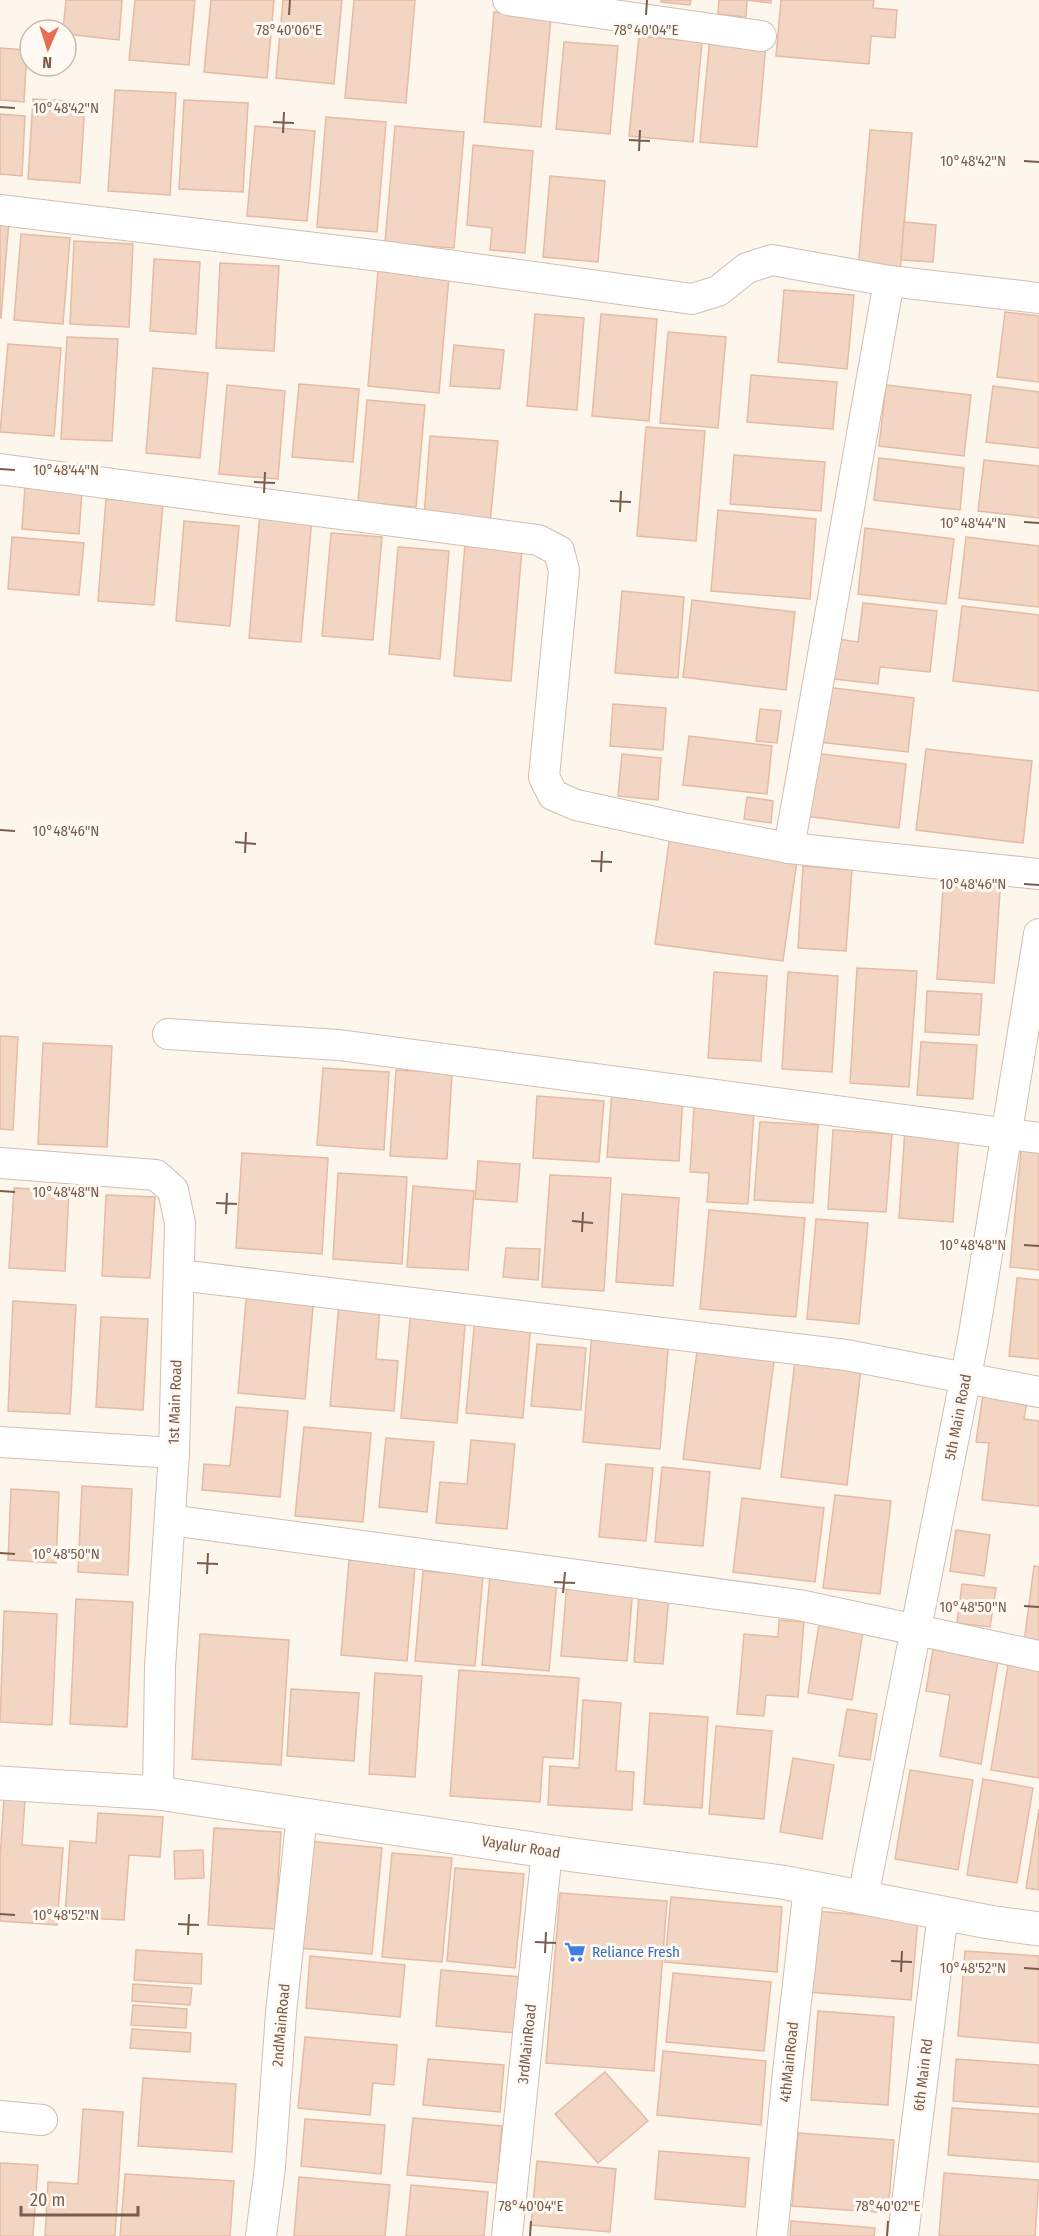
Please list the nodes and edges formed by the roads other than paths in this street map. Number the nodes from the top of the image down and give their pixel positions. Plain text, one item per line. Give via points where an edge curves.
1 (508, 0) edge
2 (761, 36) dead end
3 (0, 210) edge
4 (889, 281) junction
5 (1039, 298) edge
6 (0, 469) edge
7 (789, 848) junction
8 (1039, 874) edge
9 (1039, 934) edge
10 (168, 1034) dead end
11 (1007, 1134) junction
12 (1039, 1138) edge
13 (0, 1163) edge
14 (179, 1275) junction
15 (966, 1378) junction
16 (1039, 1392) edge
17 (0, 1442) edge
18 (174, 1453) junction
19 (170, 1520) junction
20 (916, 1629) junction
21 (1039, 1656) edge
22 (0, 1783) edge
23 (158, 1793) junction
24 (302, 1814) junction
25 (547, 1851) junction
26 (809, 1887) junction
27 (862, 1897) junction
28 (943, 1913) junction
29 (1039, 1929) edge
30 (0, 2116) edge
31 (42, 2120) dead end
32 (261, 2236) edge
33 (507, 2236) edge
34 (772, 2236) edge
35 (903, 2236) edge

1 - 2 street
3 - 4 street via 389,257 692,299 718,291 747,268 772,260
4 - 5 street
4 - 7 street
6 - 7 street via 538,540 560,551 564,571 544,777 553,795 576,805
7 - 8 street
9 - 11 street, 5th Main Road
10 - 11 street via 339,1045
11 - 12 street
11 - 15 street, 5th Main Road
13 - 14 street, 1st Main Road via 156,1175 173,1190 180,1223
14 - 15 street via 846,1355
14 - 18 street, 1st Main Road
15 - 16 street
15 - 20 street, 5th Main Road
17 - 18 street
18 - 19 street, 1st Main Road
19 - 20 street via 799,1605
19 - 23 street, 1st Main Road via 160,1667
20 - 21 street
20 - 27 street, 5th Main Road
22 - 23 main road, Vayalur Road
23 - 24 main road, Vayalur Road
24 - 25 main road, Vayalur Road
24 - 32 street, 2ndMainRoad
25 - 26 main road, Vayalur Road
25 - 33 street, 3rdMainRoad
26 - 27 main road, Vayalur Road
26 - 34 street, 4thMainRoad
27 - 28 main road, Vayalur Road
28 - 29 main road, Vayalur Road
28 - 35 street, 6th Main Rd
30 - 31 street

